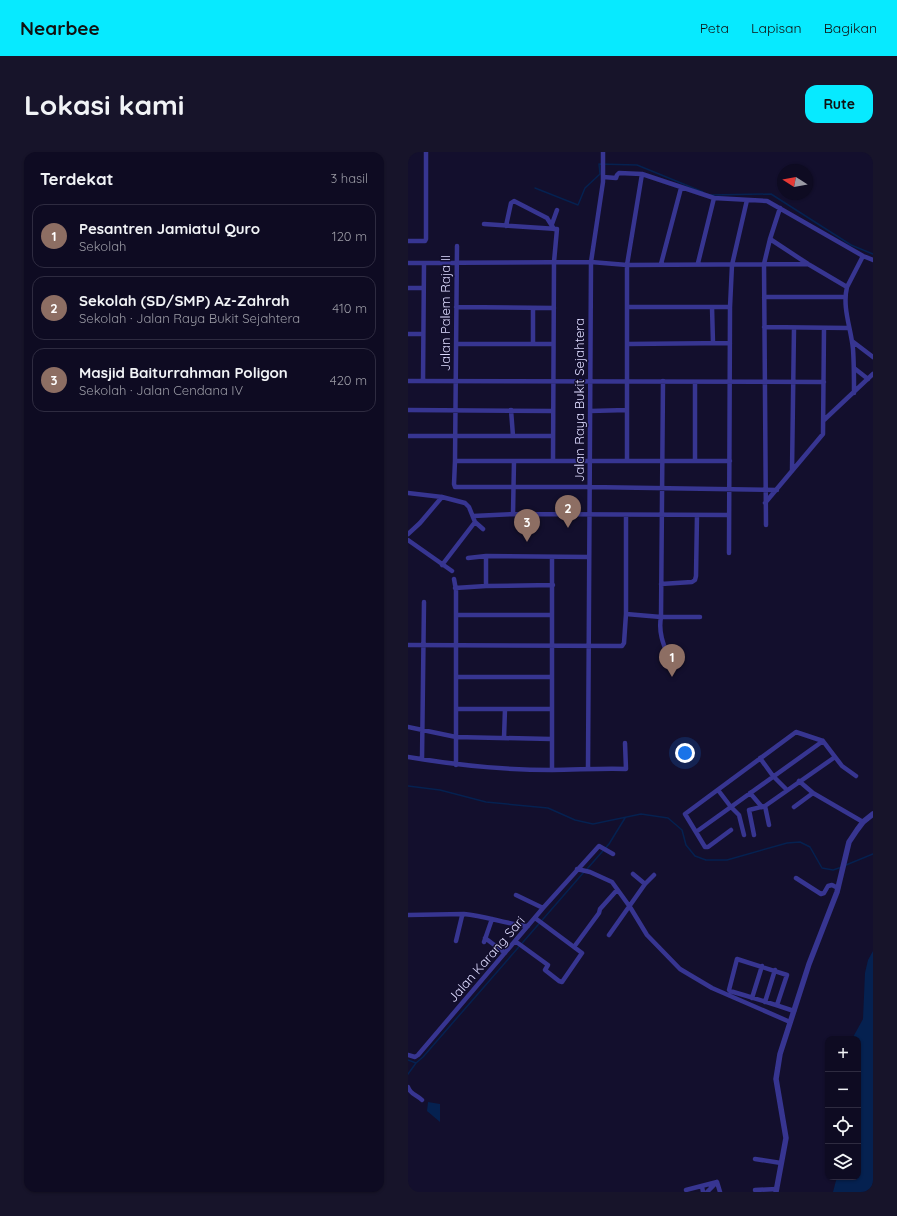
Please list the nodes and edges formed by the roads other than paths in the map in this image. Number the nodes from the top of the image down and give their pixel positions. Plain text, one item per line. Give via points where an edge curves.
1 (426, 152) edge
2 (603, 152) edge
3 (642, 174) junction
4 (603, 176) junction
5 (681, 188) junction
6 (714, 198) junction
7 (747, 200) junction
8 (780, 208) junction
9 (557, 210) dead end
10 (484, 224) dead end
11 (506, 226) junction
12 (553, 226) junction
13 (770, 239) junction
14 (408, 241) edge
15 (457, 246) dead end
16 (863, 256) junction
17 (873, 260) edge
18 (456, 262) junction
19 (554, 262) junction
20 (591, 262) junction
21 (408, 263) edge
22 (424, 263) junction
23 (628, 264) junction
24 (661, 264) junction
25 (698, 264) junction
26 (764, 264) junction
27 (808, 264) junction
28 (732, 265) junction
29 (847, 287) junction
30 (408, 288) edge
31 (423, 288) junction
32 (764, 296) junction
33 (845, 297) junction
34 (456, 307) junction
35 (627, 307) junction
36 (712, 307) junction
37 (730, 307) junction
38 (533, 308) junction
39 (554, 308) junction
40 (764, 327) junction
41 (794, 328) junction
42 (824, 328) junction
43 (848, 328) junction
44 (408, 334) edge
45 (423, 334) junction
46 (852, 341) junction
47 (713, 343) junction
48 (730, 343) junction
49 (456, 344) junction
50 (533, 344) junction
51 (553, 344) junction
52 (627, 344) junction
53 (873, 357) edge
54 (854, 368) junction
55 (873, 374) edge
56 (868, 378) junction
57 (408, 381) edge
58 (423, 381) junction
59 (456, 381) junction
60 (553, 381) junction
61 (590, 381) junction
62 (627, 381) junction
63 (663, 381) junction
64 (695, 382) junction
65 (730, 382) junction
66 (765, 382) junction
67 (793, 382) junction
68 (824, 382) junction
69 (854, 393) junction
70 (408, 410) edge
71 (456, 410) junction
72 (511, 410) junction
73 (627, 410) junction
74 (553, 411) junction
75 (590, 411) junction
76 (824, 420) junction
77 (408, 436) edge
78 (456, 436) junction
79 (513, 436) junction
80 (553, 436) junction
81 (730, 460) junction
82 (456, 461) junction
83 (514, 461) junction
84 (553, 461) junction
85 (589, 461) junction
86 (627, 461) junction
87 (662, 461) junction
88 (695, 461) junction
89 (792, 471) junction
90 (514, 487) junction
91 (589, 487) junction
92 (662, 488) junction
93 (730, 490) junction
94 (765, 490) junction
95 (777, 490) junction
96 (408, 493) edge
97 (442, 497) junction
98 (765, 504) junction
99 (513, 514) junction
100 (589, 514) junction
101 (626, 515) junction
102 (661, 515) junction
103 (697, 515) junction
104 (729, 515) junction
105 (473, 516) junction
106 (475, 522) junction
107 (766, 525) dead end
108 (483, 529) dead end
109 (408, 534) edge
110 (408, 540) edge
111 (729, 553) dead end
112 (486, 556) junction
113 (589, 557) junction
114 (468, 558) dead end
115 (552, 558) junction
116 (442, 565) junction
117 (452, 571) dead end
118 (454, 579) dead end
119 (661, 584) junction
120 (553, 585) junction
121 (486, 586) junction
122 (455, 588) junction
123 (424, 602) dead end
124 (626, 614) junction
125 (552, 615) junction
126 (456, 616) junction
127 (661, 617) junction
128 (700, 617) dead end
129 (408, 645) edge
130 (424, 645) junction
131 (456, 646) junction
132 (552, 646) junction
133 (588, 646) junction
134 (670, 661) dead end
135 (456, 677) junction
136 (552, 677) junction
137 (506, 708) junction
138 (456, 709) junction
139 (552, 709) junction
140 (408, 727) edge
141 (422, 729) junction
142 (456, 737) junction
143 (504, 738) junction
144 (552, 739) junction
145 (823, 741) junction
146 (625, 743) dead end
147 (408, 757) edge
148 (834, 757) junction
149 (760, 758) junction
150 (422, 759) junction
151 (456, 765) junction
152 (588, 768) junction
153 (552, 770) junction
154 (774, 776) junction
155 (856, 776) dead end
156 (799, 781) junction
157 (718, 790) junction
158 (787, 790) junction
159 (750, 793) junction
160 (813, 793) junction
161 (731, 807) junction
162 (763, 807) junction
163 (794, 807) dead end
164 (873, 814) edge
165 (863, 822) junction
166 (769, 825) dead end
167 (730, 830) dead end
168 (696, 832) junction
169 (754, 834) dead end
170 (744, 835) dead end
171 (613, 854) dead end
172 (580, 869) junction
173 (633, 874) dead end
174 (654, 875) dead end
175 (796, 878) dead end
176 (645, 884) junction
177 (838, 888) junction
178 (617, 890) junction
179 (516, 895) dead end
180 (630, 907) junction
181 (543, 908) junction
182 (464, 914) junction
183 (408, 915) edge
184 (492, 919) junction
185 (536, 919) junction
186 (528, 926) junction
187 (609, 935) dead end
188 (456, 941) dead end
189 (516, 942) junction
190 (574, 947) junction
191 (505, 953) junction
192 (762, 966) junction
193 (775, 970) junction
194 (752, 998) junction
195 (765, 1002) junction
196 (777, 1006) junction
197 (794, 1011) junction
198 (790, 1022) junction
199 (408, 1055) edge
200 (408, 1087) edge
201 (422, 1100) dead end
202 (755, 1159) dead end
203 (782, 1163) junction
204 (717, 1182) junction
205 (685, 1184) dead end
206 (702, 1186) junction
207 (755, 1190) dead end
208 (686, 1191) edge
209 (777, 1191) edge
210 (703, 1192) edge
211 (707, 1192) edge
212 (720, 1192) edge

1 - 14 street via 426,239
2 - 4 street, Jalan Raya Bukit Sejahtera
3 - 4 street via 619,173 616,178
3 - 5 street
3 - 23 street
4 - 20 street, Jalan Raya Bukit Sejahtera
5 - 6 street
5 - 24 street
6 - 7 street
6 - 25 street
7 - 8 street via 763,200
7 - 28 street
8 - 13 street
8 - 16 street
9 - 12 street
10 - 11 street
11 - 12 street
11 - 12 street via 511,203 514,201 543,216
12 - 19 street via 557,229
13 - 26 street
13 - 27 street
15 - 18 street, Jalan Palem Raja II
16 - 17 street
16 - 29 street
18 - 19 street
18 - 22 street
18 - 34 street, Jalan Palem Raja II
19 - 20 street
19 - 39 street
20 - 23 street
20 - 61 street, Jalan Raya Bukit Sejahtera
21 - 22 street
22 - 31 street
23 - 24 street
23 - 35 street
24 - 25 street
25 - 28 street
26 - 27 street
26 - 28 street
26 - 32 street
27 - 29 street
28 - 37 street
29 - 33 street
30 - 31 street
31 - 45 street
32 - 33 street
32 - 40 street
33 - 43 street
34 - 38 street
34 - 49 street, Jalan Palem Raja II
35 - 36 street
35 - 52 street
36 - 37 street
36 - 47 street
37 - 48 street
38 - 39 street
38 - 50 street
39 - 51 street
40 - 41 street
40 - 66 street
41 - 42 street
41 - 67 street
42 - 43 street
42 - 68 street
43 - 46 street
44 - 45 street
45 - 58 street
46 - 53 street
46 - 54 street
47 - 48 street
47 - 52 street
48 - 65 street
49 - 50 street
49 - 59 street, Jalan Palem Raja II
50 - 51 street
51 - 60 street
52 - 62 street
54 - 56 street
54 - 69 street
55 - 56 street
56 - 69 street
57 - 58 street
58 - 59 street
59 - 60 street
59 - 71 street, Jalan Palem Raja II
60 - 61 street
60 - 74 street
61 - 62 street
61 - 75 street, Jalan Raya Bukit Sejahtera
62 - 63 street
62 - 73 street
63 - 64 street
63 - 87 street
64 - 65 street
64 - 88 street
65 - 66 street
65 - 81 street
66 - 67 street
66 - 94 street
67 - 68 street
67 - 89 street
68 - 76 street
69 - 76 street
70 - 71 street
71 - 72 street
71 - 78 street, Jalan Palem Raja II
72 - 74 street
72 - 79 street
73 - 75 street
73 - 86 street
74 - 80 street
75 - 85 street, Jalan Raya Bukit Sejahtera
76 - 89 street via 822,435
77 - 78 street
78 - 79 street
78 - 82 street, Jalan Palem Raja II
79 - 80 street
80 - 84 street
81 - 88 street
81 - 93 street
82 - 83 street
82 - 90 street, Jalan Palem Raja II via 455,487
83 - 84 street
83 - 90 street
84 - 85 street
85 - 86 street
85 - 91 street, Jalan Raya Bukit Sejahtera
86 - 87 street
87 - 88 street
87 - 92 street
89 - 95 street
90 - 91 street
90 - 99 street
91 - 92 street
91 - 100 street, Jalan Raya Bukit Sejahtera
92 - 93 street
92 - 102 street
93 - 94 street
93 - 104 street
94 - 95 street
94 - 98 street
95 - 98 street
96 - 97 street
97 - 105 street via 465,503
97 - 109 street
98 - 107 street
99 - 100 street
99 - 105 street
100 - 101 street
100 - 113 street, Jalan Raya Bukit Sejahtera
101 - 102 street
101 - 124 street
102 - 103 street
102 - 119 street
103 - 104 street
103 - 119 street via 695,580
104 - 111 street
105 - 106 street
106 - 108 street
106 - 116 street
110 - 116 street
112 - 114 street
112 - 115 street
112 - 121 street
113 - 115 street
113 - 133 street, Jalan Raya Bukit Sejahtera
115 - 120 street
116 - 117 street
118 - 122 street
119 - 127 street
120 - 121 street
120 - 125 street
121 - 122 street
122 - 126 street
123 - 130 street
124 - 127 street
124 - 133 street via 623,645
125 - 126 street
125 - 132 street
126 - 131 street
127 - 128 street
127 - 134 street via 660,633
129 - 130 street
130 - 131 street
130 - 141 street
131 - 132 street
131 - 135 street
132 - 133 street
132 - 136 street
133 - 152 street, Jalan Raya Bukit Sejahtera
135 - 136 street
135 - 138 street
136 - 139 street
137 - 138 street
137 - 139 street
137 - 143 street
138 - 142 street
139 - 144 street
140 - 141 street
141 - 142 street
141 - 150 street
142 - 143 street
142 - 151 street
143 - 144 street
144 - 153 street
145 - 148 street
145 - 149 street via 796,731
145 - 154 street
146 - 152 street via 626,769
147 - 150 street
148 - 155 street via 844,769
148 - 156 street
149 - 154 street
149 - 157 street
150 - 151 street
151 - 153 street
152 - 153 street
154 - 158 street
154 - 159 street
156 - 158 street
156 - 160 street
157 - 161 street
157 - 168 street via 685,814
158 - 162 street
159 - 161 street
159 - 162 street
160 - 163 street
160 - 165 street
161 - 168 street
161 - 170 street via 740,816
162 - 166 street
162 - 169 street via 748,811
164 - 165 street
165 - 177 street via 853,835
167 - 168 street via 707,847
171 - 172 street, Jalan Karang Sari via 599,846
172 - 178 street via 610,881
172 - 181 street, Jalan Karang Sari
173 - 176 street
174 - 176 street
175 - 177 street via 821,894 828,886
176 - 180 street
177 - 197 street
178 - 180 street
178 - 190 street
179 - 181 street
180 - 187 street
180 - 198 street via 648,935 680,969 712,988
181 - 185 street, Jalan Karang Sari
182 - 183 street
182 - 184 street
182 - 188 street
184 - 186 street
184 - 191 street via 485,940
185 - 186 street, Jalan Karang Sari
185 - 190 street
186 - 189 street, Jalan Karang Sari
189 - 190 street via 548,965 545,970 561,982 582,954
189 - 191 street, Jalan Karang Sari
191 - 199 street, Jalan Karang Sari via 417,1056
192 - 193 street
192 - 194 street
192 - 194 street via 736,959 729,990
193 - 195 street
193 - 196 street via 786,973 787,976
194 - 195 street
195 - 196 street
196 - 197 street
197 - 198 street
198 - 203 street via 777,1071 786,1132
200 - 201 street via 410,1092
202 - 203 street
203 - 209 street
204 - 206 street
204 - 211 street
204 - 212 street
205 - 208 street
206 - 208 street
206 - 210 street
207 - 209 street

